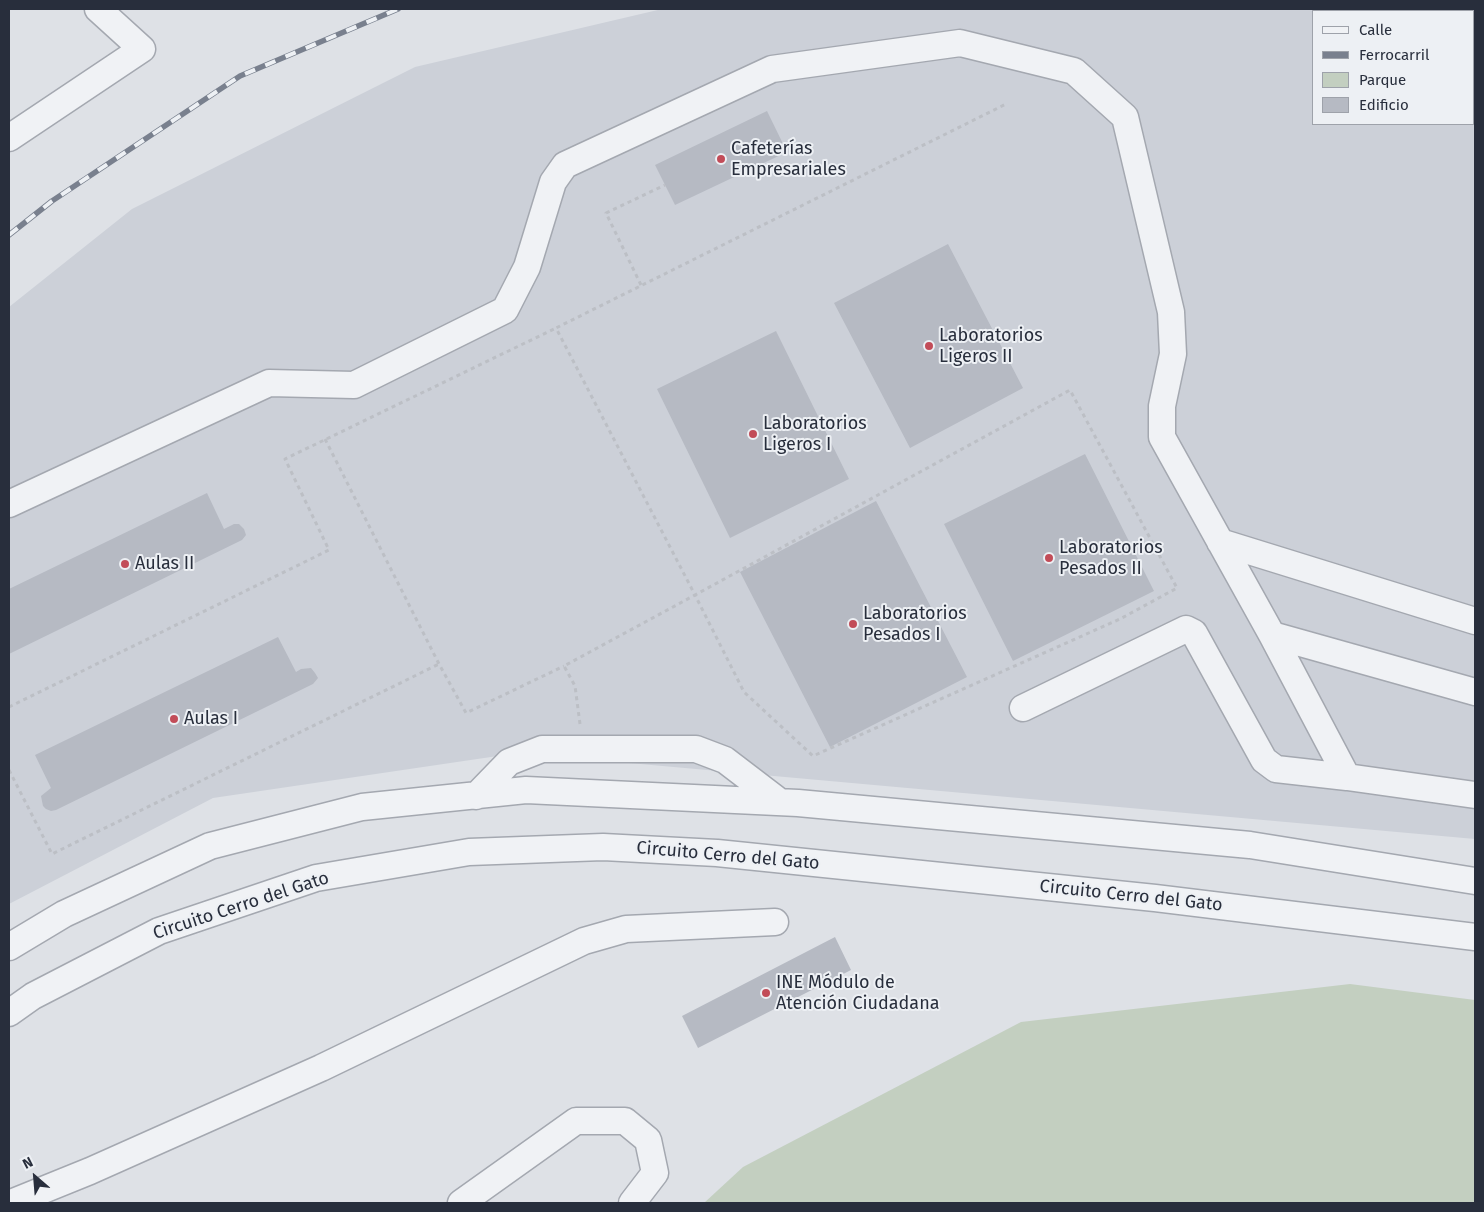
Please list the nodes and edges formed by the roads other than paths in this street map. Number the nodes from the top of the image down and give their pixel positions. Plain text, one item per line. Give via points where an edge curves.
1 (98, 9) edge
2 (9, 138) edge
3 (9, 504) edge
4 (1220, 542) junction
5 (1475, 621) edge
6 (1272, 635) junction
7 (1475, 692) edge
8 (1023, 708) dead end
9 (1347, 777) junction
10 (1475, 795) edge
11 (476, 796) junction
12 (780, 802) junction
13 (1475, 881) edge
14 (775, 922) dead end
15 (1475, 937) edge
16 (9, 947) edge
17 (9, 1013) edge
18 (11, 1203) edge
19 (461, 1203) edge
20 (632, 1203) edge

1 - 2 street via 142,49
3 - 4 street via 269,383 354,385 505,310 527,267 553,182 565,166 772,69 960,43 1074,71 1125,117 1171,312 1173,354 1162,406 1162,437
4 - 5 street
4 - 6 street
6 - 7 street
6 - 9 street
8 - 9 street via 1186,629 1194,633 1264,760 1276,769
9 - 10 street
11 - 12 street via 526,790
11 - 12 street via 509,762 542,749 696,749 725,760
11 - 16 street via 362,807 210,846 64,914
12 - 13 street via 1250,845
14 - 18 street via 626,929 584,941 321,1068
15 - 17 street, Circuito Cerro del Gato via 1155,898 717,853 603,847 469,852 316,878 159,931 33,996
19 - 20 street via 576,1121 626,1121 648,1140 655,1173

